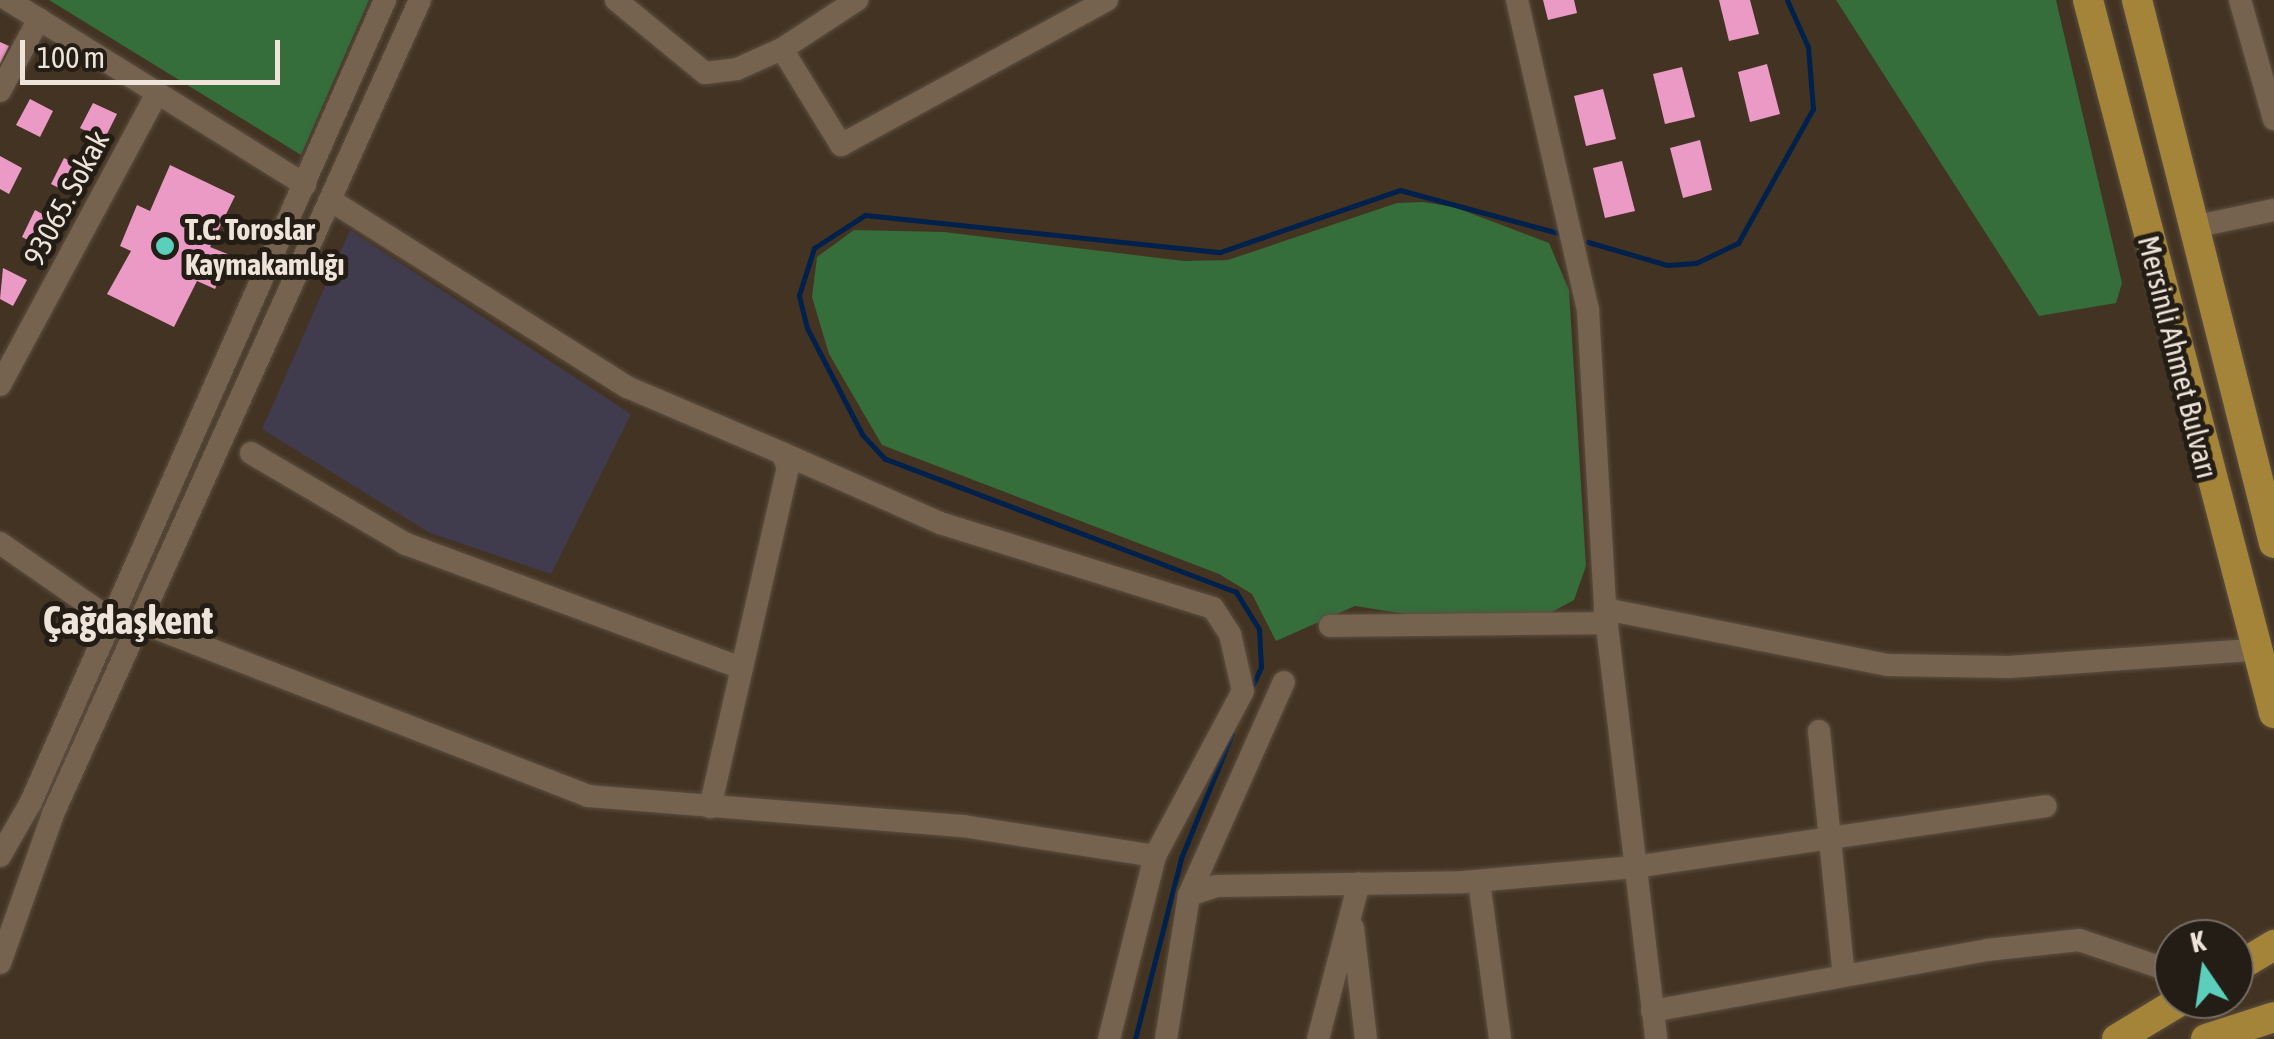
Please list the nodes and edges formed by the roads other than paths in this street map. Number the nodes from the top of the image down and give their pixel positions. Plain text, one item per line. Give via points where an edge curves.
1 (8, 0) edge
2 (386, 0) edge
3 (420, 0) edge
4 (616, 0) edge
5 (857, 0) edge
6 (1108, 0) edge
7 (1518, 0) edge
8 (2088, 0) edge
9 (2138, 0) edge
10 (2240, 0) edge
11 (39, 20) junction
12 (782, 49) junction
13 (0, 91) edge
14 (157, 93) junction
15 (2274, 120) edge
16 (305, 185) junction
17 (330, 200) junction
18 (2274, 210) edge
19 (2193, 227) junction
20 (0, 385) edge
21 (251, 453) dead end
22 (782, 454) junction
23 (0, 543) edge
24 (2274, 543) edge
25 (1606, 616) junction
26 (112, 620) junction
27 (140, 622) junction
28 (1330, 626) dead end
29 (2254, 650) junction
30 (742, 668) junction
31 (1284, 682) dead end
32 (2274, 713) edge
33 (1818, 731) dead end
34 (2046, 806) dead end
35 (710, 807) junction
36 (1829, 838) junction
37 (0, 856) edge
38 (1155, 856) junction
39 (1634, 867) junction
40 (1479, 881) junction
41 (1359, 883) junction
42 (1189, 895) junction
43 (1351, 914) junction
44 (0, 962) edge
45 (2154, 965) edge
46 (1844, 976) junction
47 (1652, 1011) junction
48 (2154, 1017) edge
49 (2273, 1020) edge
50 (1109, 1039) edge
51 (1166, 1039) edge
52 (1318, 1039) edge
53 (1366, 1039) edge
54 (1500, 1039) edge
55 (1656, 1039) edge
56 (2117, 1039) edge
57 (2206, 1039) edge

1 - 11 street
2 - 16 street
3 - 17 street
4 - 12 street via 705,73 737,69
5 - 12 street
6 - 12 street via 841,146
7 - 25 street via 1588,310
8 - 29 main road, Mersinli Ahmet Bulvarı
9 - 19 main road, Mersinli Ahmet Bulvarı
10 - 15 street
11 - 13 street
11 - 14 street
14 - 16 street
14 - 20 street, 93065. Sokak
16 - 26 street
17 - 22 street via 627,388
17 - 27 street
18 - 19 street
19 - 24 main road, Mersinli Ahmet Bulvarı
21 - 30 street via 406,544
22 - 30 street via 788,467
22 - 38 street via 940,523 1213,608 1230,634 1243,691
23 - 26 street
25 - 28 street
25 - 29 street via 1888,665 2009,667
25 - 39 street
26 - 37 street
27 - 35 street via 588,796
27 - 44 street via 54,814
29 - 32 main road, Mersinli Ahmet Bulvarı
30 - 35 street
31 - 42 street
33 - 36 street
34 - 36 street
35 - 38 street via 962,826
36 - 39 street
36 - 46 street
38 - 50 street
39 - 40 street
39 - 47 street
40 - 41 street
40 - 54 street
41 - 42 street via 1218,886
41 - 43 street
42 - 51 street
43 - 52 street
43 - 53 street
45 - 46 street via 2078,940
46 - 47 street
47 - 55 street
48 - 56 main road
49 - 57 main road

